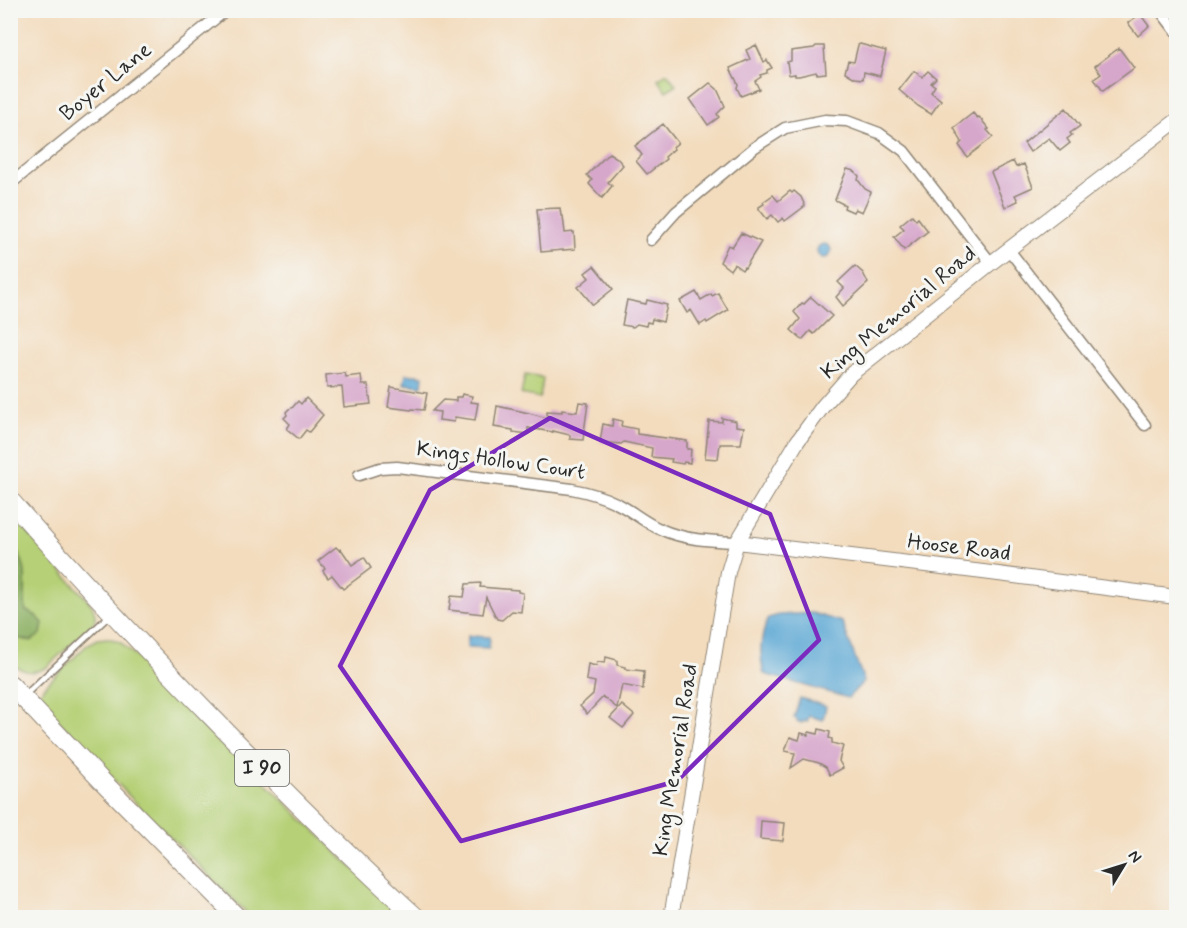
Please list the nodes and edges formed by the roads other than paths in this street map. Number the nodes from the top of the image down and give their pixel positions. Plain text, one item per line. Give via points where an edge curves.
1 (226, 10) edge
2 (1160, 10) edge
3 (1176, 32) edge
4 (1176, 121) edge
5 (10, 184) edge
6 (651, 240) dead end
7 (1009, 250) junction
8 (992, 263) junction
9 (1145, 425) dead end
10 (358, 475) dead end
11 (10, 500) edge
12 (737, 542) junction
13 (1176, 597) edge
14 (112, 614) junction
15 (16, 691) edge
16 (238, 918) edge
17 (417, 918) edge
18 (671, 918) edge

1 - 5 street, Boyer Lane
2 - 3 street
4 - 7 street, King Memorial Road
6 - 8 street via 676,212 754,147 785,128 825,120 847,121 879,133 904,151
7 - 8 street, King Memorial Road
7 - 9 street
8 - 12 street, King Memorial Road via 851,374 797,442
10 - 12 street, Kings Hollow Court via 397,467 572,489 615,502 658,529 678,536
11 - 14 highway, I 90
12 - 13 street, Hoose Road
12 - 18 street, King Memorial Road via 728,572
14 - 15 lane
14 - 17 highway, I 90 via 361,867
15 - 16 highway

